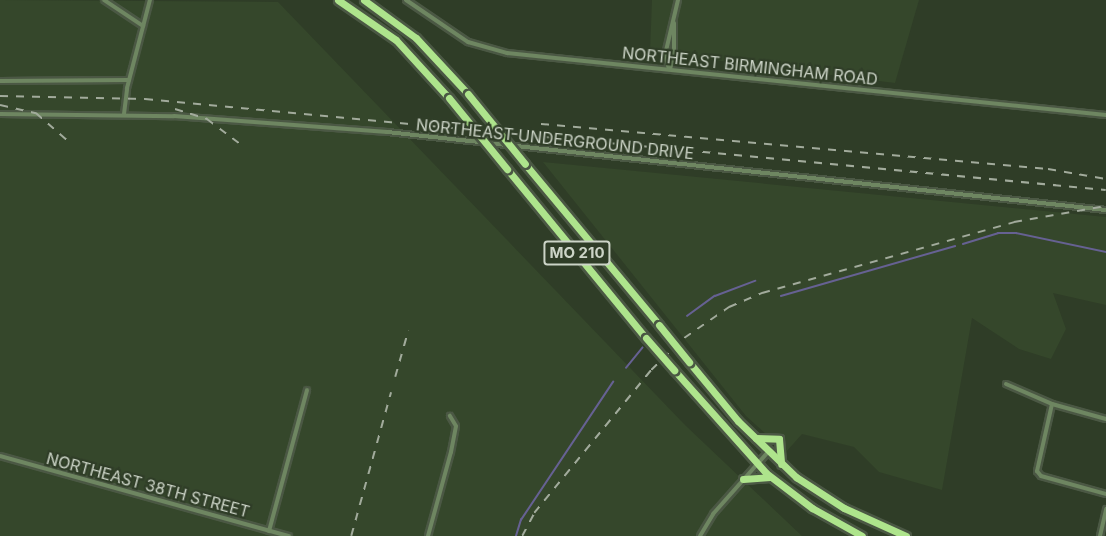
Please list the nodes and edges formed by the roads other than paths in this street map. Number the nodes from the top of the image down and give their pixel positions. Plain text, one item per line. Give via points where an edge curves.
1 (104, 0) edge
2 (150, 0) edge
3 (338, 0) edge
4 (364, 0) edge
5 (406, 0) edge
6 (678, 0) edge
7 (674, 21) junction
8 (143, 26) junction
9 (669, 69) junction
10 (129, 80) junction
11 (0, 81) edge
12 (0, 114) edge
13 (124, 114) junction
14 (1106, 115) edge
15 (1106, 210) edge
16 (1006, 384) dead end
17 (307, 390) dead end
18 (1052, 404) junction
19 (450, 416) dead end
20 (1106, 418) edge
21 (753, 437) junction
22 (768, 452) junction
23 (0, 456) edge
24 (755, 464) junction
25 (781, 464) junction
26 (743, 478) junction
27 (771, 478) junction
28 (1106, 494) edge
29 (1106, 509) edge
30 (269, 531) junction
31 (289, 536) edge
32 (428, 536) edge
33 (700, 536) edge
34 (862, 536) edge
35 (906, 536) edge
36 (1100, 536) edge

1 - 8 street
2 - 8 street
3 - 24 highway, MO 210, bridge via 396,40 449,98
4 - 21 highway, MO 210, bridge via 416,38 468,94
5 - 9 street, NORTHEAST BIRMINGHAM ROAD via 450,32 487,49
6 - 7 street
7 - 9 street via 674,54
7 - 9 street via 665,55
8 - 10 street
9 - 14 street, NORTHEAST BIRMINGHAM ROAD
10 - 11 street
10 - 13 street
12 - 13 street, NORTHEAST UNDERGROUND DRIVE
13 - 15 street, NORTHEAST UNDERGROUND DRIVE via 489,142
16 - 18 street
17 - 30 street
18 - 20 street
18 - 28 street via 1035,467 1041,476
19 - 32 street via 456,426
21 - 22 highway, MO 210
21 - 25 highway via 779,440
22 - 24 street
22 - 25 highway, MO 210
23 - 30 street, NORTHEAST 38TH STREET
24 - 26 street
24 - 27 highway, MO 210
25 - 35 highway, MO 210 via 844,508
26 - 27 highway
26 - 33 street
27 - 34 highway, MO 210 via 812,508
29 - 36 street
30 - 31 street, NORTHEAST 38TH STREET

